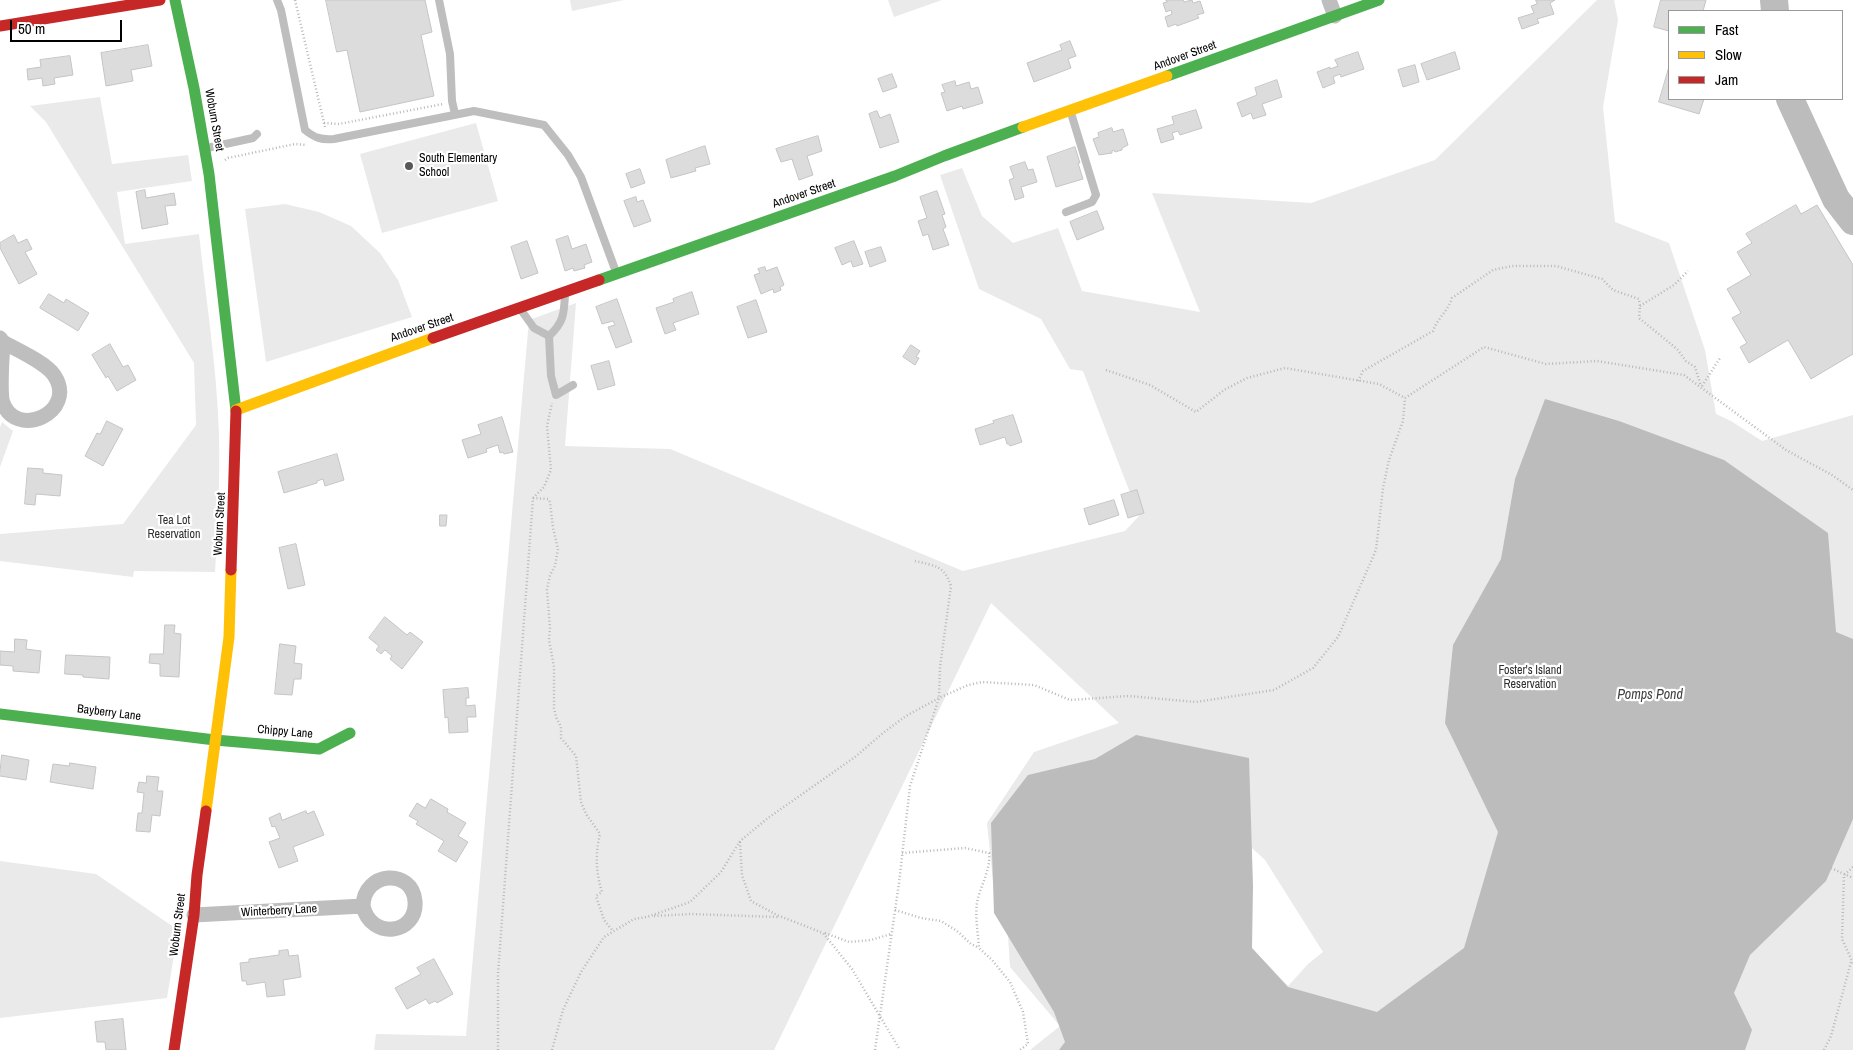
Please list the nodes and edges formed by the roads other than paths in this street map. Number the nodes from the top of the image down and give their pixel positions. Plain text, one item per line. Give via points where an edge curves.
1 (160, 0) edge
2 (175, 0) edge
3 (276, 0) edge
4 (439, 0) edge
5 (1329, 0) edge
6 (1379, 0) edge
7 (1335, 16) junction
8 (0, 26) edge
9 (1071, 111) junction
10 (455, 114) junction
11 (257, 134) dead end
12 (205, 149) junction
13 (1066, 212) dead end
14 (616, 274) junction
15 (565, 292) junction
16 (519, 308) junction
17 (549, 336) junction
18 (1, 340) edge
19 (572, 385) dead end
20 (236, 410) junction
21 (0, 714) edge
22 (350, 733) dead end
23 (215, 740) junction
24 (363, 906) dead end
25 (194, 915) junction
26 (174, 1050) edge

1 - 8 street
2 - 12 street, Woburn Street
3 - 10 lane via 281,10 305,130 313,136 328,139
4 - 10 lane via 450,54
5 - 7 street
6 - 7 street, Andover Street
7 - 9 street, Andover Street
9 - 13 lane via 1096,195 1092,202
9 - 14 street, Andover Street
10 - 14 lane via 474,111 544,125 581,177
11 - 12 lane
12 - 20 street, Woburn Street
14 - 15 street, Andover Street
15 - 16 street, Andover Street
15 - 17 lane via 560,326
16 - 17 lane via 534,328
16 - 20 street, Andover Street
17 - 19 lane via 551,376 556,395
18 - 18 street via 4,406 23,420 46,416 58,398 54,376 46,367
20 - 23 street, Woburn Street via 229,637
21 - 23 street, Bayberry Lane
22 - 23 street, Chippy Lane via 319,749
23 - 25 street, Woburn Street
24 - 25 street, Winterberry Lane
25 - 26 street, Woburn Street

